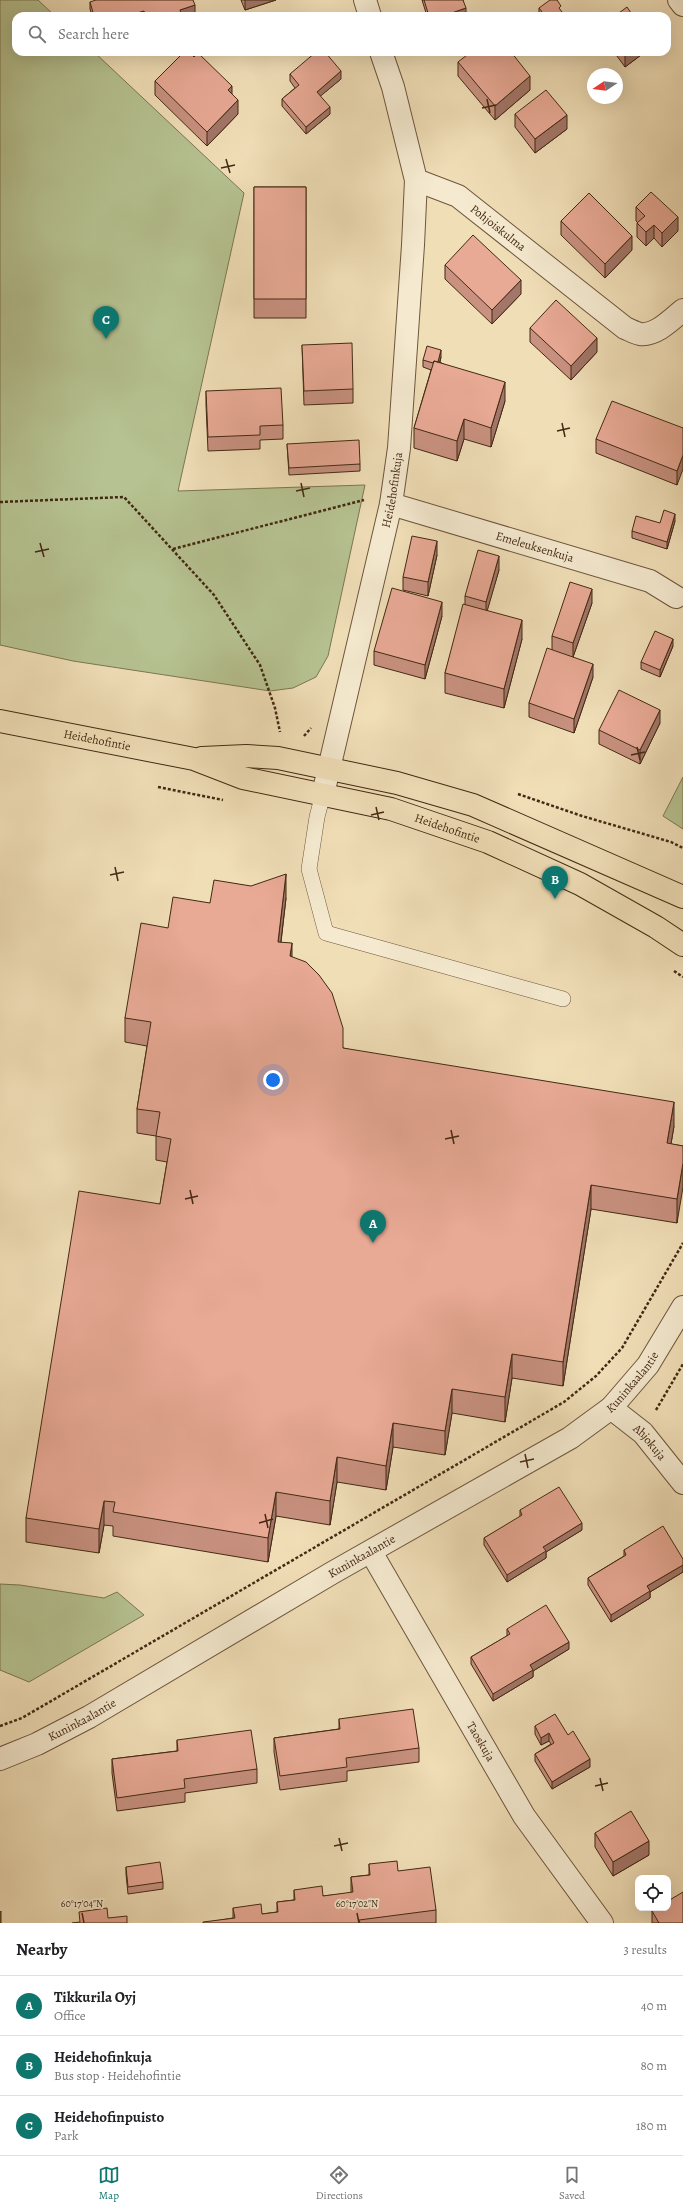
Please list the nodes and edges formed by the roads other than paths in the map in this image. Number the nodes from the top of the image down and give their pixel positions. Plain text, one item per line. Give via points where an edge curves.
1 (365, 0) edge
2 (679, 0) edge
3 (683, 5) edge
4 (369, 12) edge
5 (383, 56) edge
6 (416, 180) junction
7 (683, 310) edge
8 (381, 501) junction
9 (676, 597) dead end
10 (0, 721) edge
11 (194, 759) junction
12 (329, 768) junction
13 (323, 794) junction
14 (683, 897) edge
15 (683, 945) edge
16 (563, 998) dead end
17 (683, 1307) edge
18 (611, 1408) junction
19 (683, 1482) edge
20 (371, 1552) junction
21 (0, 1759) edge
22 (602, 1923) edge

1 - 4 street
2 - 3 street
5 - 6 street
6 - 7 street, Pohjoiskulma via 458,196 625,328 640,334 650,333
6 - 8 street, Heidehofinkuja via 399,448
8 - 9 street, Emeleuksenkuja via 650,581
8 - 12 street, Heidehofinkuja
10 - 11 main road, Heidehofintie
11 - 12 main road, Heidehofintie via 252,756 278,758
11 - 13 main road, Heidehofintie via 243,778
12 - 13 street, Heidehofinkuja
12 - 14 main road, Heidehofintie via 397,783 473,805
13 - 15 main road, Heidehofintie via 391,809 488,842 580,884
13 - 16 lane via 309,870 326,933
17 - 18 street, Kuninkaalantie via 648,1365
18 - 19 street, Ahjokuja via 643,1433
18 - 20 street, Kuninkaalantie via 570,1438
20 - 21 street, Kuninkaalantie via 89,1717 37,1744
20 - 22 street, Taoskuja via 524,1816

